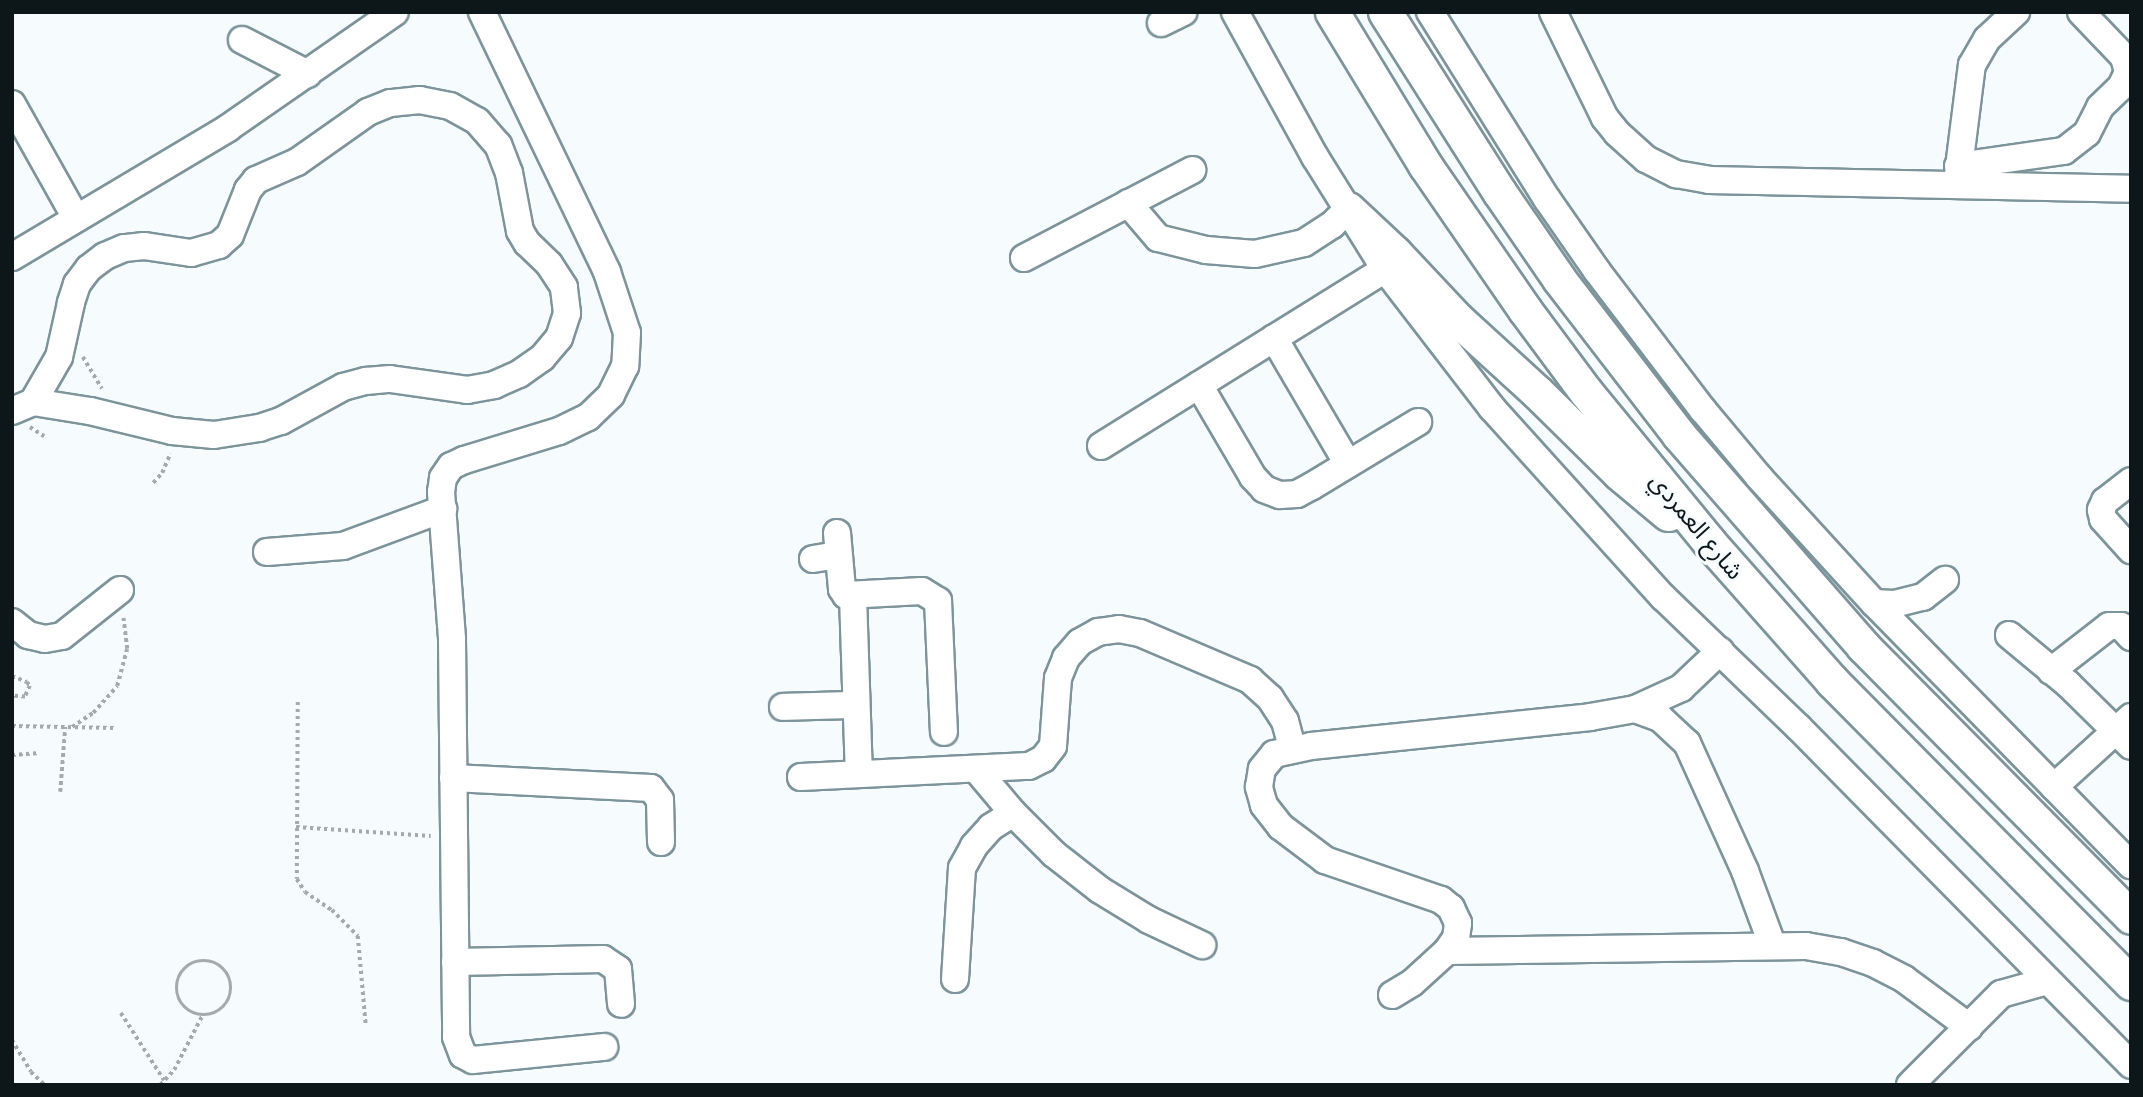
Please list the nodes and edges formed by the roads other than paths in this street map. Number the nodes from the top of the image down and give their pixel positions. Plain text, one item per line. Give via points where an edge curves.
1 (395, 12) edge
2 (482, 12) edge
3 (1235, 12) edge
4 (1332, 12) edge
5 (1385, 12) edge
6 (1430, 12) edge
7 (1553, 12) edge
8 (2016, 12) edge
9 (2081, 12) edge
10 (242, 40) dead end
11 (308, 74) junction
12 (12, 104) edge
13 (1192, 170) dead end
14 (1957, 176) junction
15 (2131, 189) edge
16 (1128, 203) junction
17 (1348, 209) junction
18 (76, 218) junction
19 (12, 257) edge
20 (1024, 258) dead end
21 (1385, 269) junction
22 (1274, 338) junction
23 (1199, 385) junction
24 (23, 407) edge
25 (1418, 422) dead end
26 (1101, 446) dead end
27 (1348, 464) junction
28 (2131, 481) edge
29 (443, 509) junction
30 (1709, 542) junction
31 (830, 549) dead end
32 (2131, 550) edge
33 (267, 552) dead end
34 (1945, 580) dead end
35 (117, 593) road end
36 (853, 596) junction
37 (1923, 597) junction
38 (1874, 603) junction
39 (12, 622) edge
40 (2009, 635) dead end
41 (2131, 637) edge
42 (1911, 642) junction
43 (1720, 651) junction
44 (2051, 671) junction
45 (856, 705) junction
46 (783, 707) dead end
47 (1635, 709) junction
48 (2126, 731) edge
49 (944, 732) dead end
50 (1292, 748) junction
51 (976, 769) junction
52 (859, 774) junction
53 (801, 777) dead end
54 (453, 778) junction
55 (2054, 787) junction
56 (1013, 813) junction
57 (661, 842) dead end
58 (2131, 865) edge
59 (2131, 917) edge
60 (2008, 943) junction
61 (1772, 944) junction
62 (1202, 945) dead end
63 (1447, 951) junction
64 (456, 962) junction
65 (955, 979) dead end
66 (2047, 981) junction
67 (2131, 983) edge
68 (2001, 994) junction
69 (1392, 995) dead end
70 (621, 1004) dead end
71 (1969, 1027) junction
72 (604, 1046) dead end
73 (2131, 1065) edge
74 (1910, 1085) edge

1 - 11 street
2 - 29 street via 607,272 628,333 625,366 611,395 588,417 451,466 443,478
3 - 17 street
4 - 30 main road, شارع العمردي via 1425,165 1518,300 1586,392
5 - 59 main road, شارع العمردي via 1507,204 1679,435 1863,646
6 - 38 street via 1547,199 1634,321 1759,477
7 - 14 street via 1605,118 1630,147 1660,168 1709,180
8 - 14 street via 1976,55
9 - 14 street via 2124,57 2128,72 2087,133 2064,151
10 - 11 street
11 - 18 street via 228,128
12 - 18 street
13 - 16 street
14 - 15 street
16 - 17 street via 1158,238 1206,250 1255,254 1304,243
16 - 20 street
17 - 21 street
17 - 30 main road via 1619,473
18 - 19 street
21 - 22 street
21 - 43 street via 1492,408 1619,551
22 - 23 street
22 - 27 street
23 - 26 street
23 - 27 street via 1264,489 1280,495 1297,494
24 - 24 street via 90,411 172,431 214,435 281,421 343,387 366,381 390,379 467,390 494,385 542,358 559,338 567,313 564,287 520,231 509,173 498,145 477,121 450,106 421,100 390,103 368,112 297,162 256,180 234,228 219,244 191,253 124,248 89,268 77,284 59,357
25 - 27 street
28 - 32 street via 2101,510 2103,519
29 - 33 street via 343,546
29 - 54 street via 452,640
30 - 67 main road, شارع العمردي via 1832,681
31 - 36 street via 842,589
34 - 37 street
35 - 39 street via 62,636 28,635
36 - 45 street
36 - 49 street via 922,591 938,601
37 - 38 street
37 - 42 street
38 - 42 street
40 - 44 street
41 - 44 street via 2120,626 2109,626
42 - 55 street
43 - 47 street via 1681,688
43 - 60 street
44 - 48 street
45 - 46 street
45 - 52 street
47 - 50 street
47 - 61 street via 1660,718 1688,743
48 - 55 street
50 - 51 street via 1284,721 1270,698 1250,680 1119,629 1098,632 1080,642 1066,658 1058,678 1052,746 1043,759 1029,766
50 - 63 street via 1274,754 1262,769 1259,787 1264,805 1302,845 1325,860 1441,900 1458,923 1456,938
51 - 52 street
51 - 56 street
52 - 53 street
54 - 57 street via 651,788 660,800
54 - 64 street
55 - 58 street
56 - 62 street via 1054,854 1100,890
56 - 65 street via 983,836 962,868
60 - 66 street
60 - 68 street via 2008,969
61 - 63 street
61 - 71 street via 1840,952 1873,963 1904,979
63 - 69 street
64 - 70 street via 603,959 618,969
64 - 72 street via 456,1037 463,1055 483,1059
66 - 68 street
66 - 73 street
68 - 71 street
71 - 74 street

